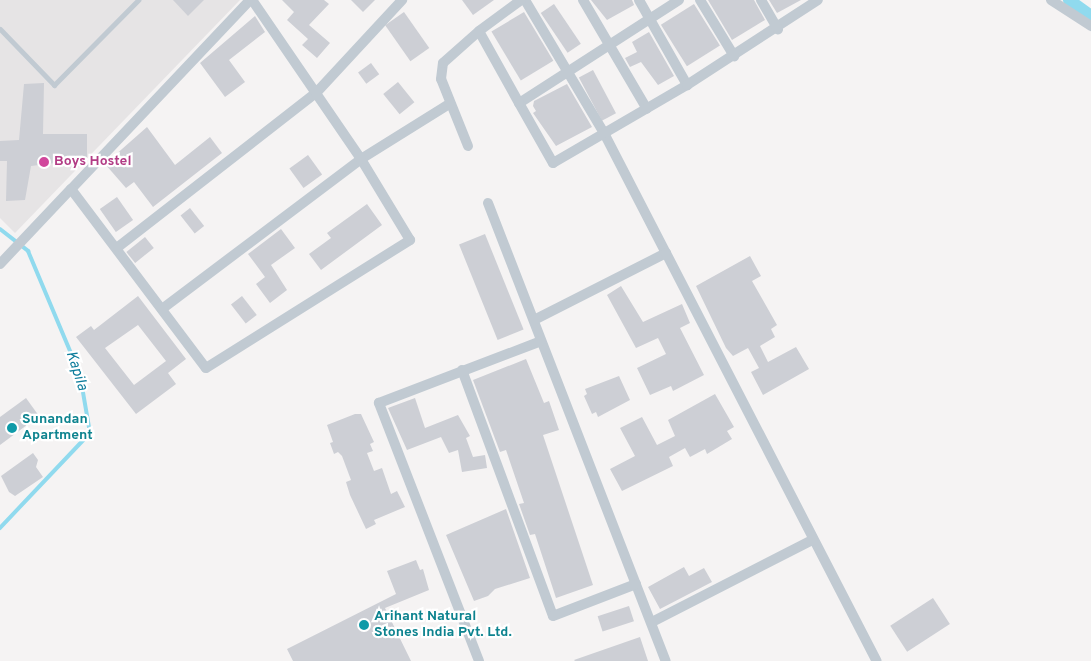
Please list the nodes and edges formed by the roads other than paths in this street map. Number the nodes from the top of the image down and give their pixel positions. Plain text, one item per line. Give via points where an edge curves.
1 (138, 0) edge
2 (251, 0) edge
3 (402, 0) edge
4 (521, 0) edge
5 (525, 0) edge
6 (584, 0) edge
7 (639, 0) edge
8 (679, 0) edge
9 (700, 0) edge
10 (762, 0) edge
11 (817, 0) edge
12 (1051, 0) edge
13 (650, 19) junction
14 (1091, 26) edge
15 (0, 28) edge
16 (778, 29) junction
17 (479, 31) junction
18 (609, 45) junction
19 (734, 56) junction
20 (567, 72) junction
21 (687, 85) junction
22 (316, 93) junction
23 (519, 103) junction
24 (449, 104) junction
25 (647, 109) junction
26 (605, 135) junction
27 (468, 146) dead end
28 (361, 159) junction
29 (71, 189) junction
30 (488, 203) dead end
31 (118, 247) junction
32 (666, 253) junction
33 (0, 264) edge
34 (162, 309) junction
35 (534, 320) junction
36 (541, 341) junction
37 (462, 370) junction
38 (812, 540) junction
39 (636, 584) junction
40 (652, 622) junction
41 (479, 661) edge
42 (666, 661) edge
43 (877, 661) edge

1 - 15 lane via 54,85
2 - 22 street
2 - 29 street
3 - 22 street
4 - 17 street
5 - 20 street
6 - 18 street
7 - 13 street
8 - 13 street
9 - 19 street
10 - 16 street
11 - 16 street
12 - 14 street
13 - 18 street
13 - 21 street
16 - 19 street
17 - 23 street
17 - 24 street via 443,64 441,79
18 - 20 street
18 - 25 street
19 - 21 street
20 - 23 street
20 - 26 street
21 - 25 street
22 - 28 street
22 - 31 street
23 - 26 street via 554,163
24 - 27 street
24 - 28 street
25 - 26 street
26 - 32 street
28 - 34 street
28 - 34 street via 410,240 206,368
29 - 31 street
29 - 33 street
30 - 35 street
31 - 34 street
32 - 35 street
32 - 38 street
35 - 36 street
36 - 37 street
36 - 39 street
37 - 39 street via 552,616
37 - 41 street via 379,403
38 - 40 street
38 - 43 street
39 - 40 street
40 - 42 street

